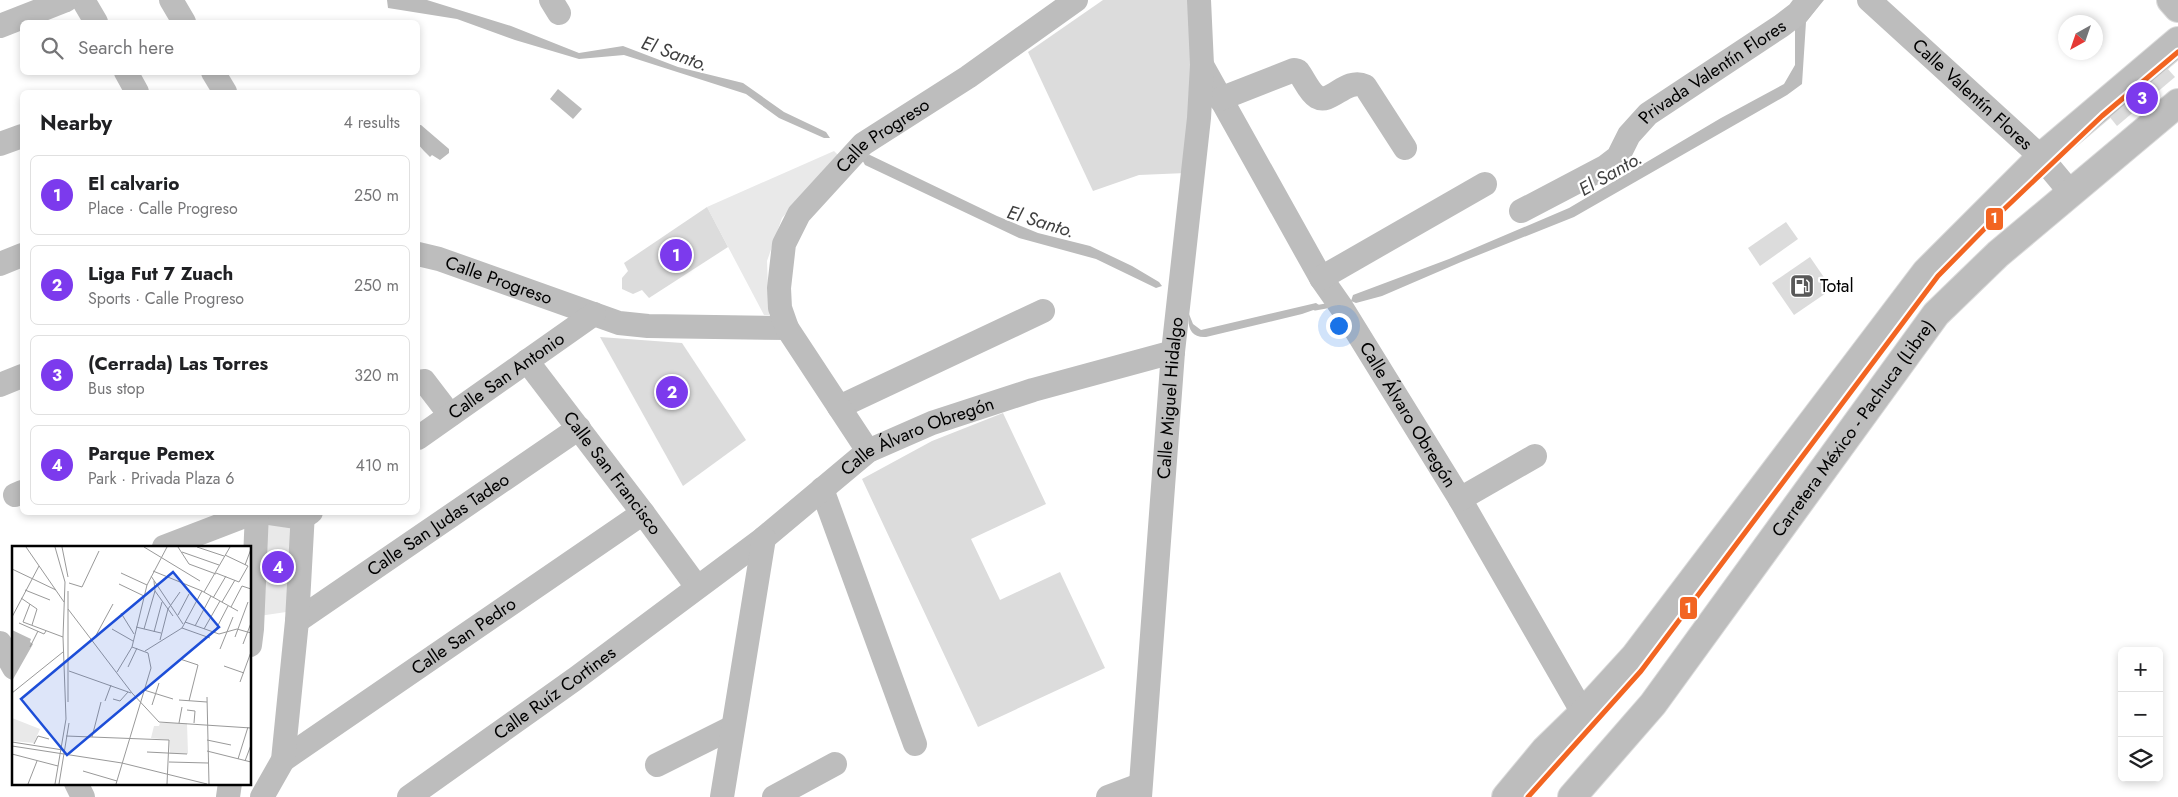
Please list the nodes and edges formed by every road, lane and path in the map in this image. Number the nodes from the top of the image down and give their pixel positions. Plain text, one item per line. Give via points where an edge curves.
1 (66, 0) edge
2 (83, 0) edge
3 (171, 0) edge
4 (1199, 0) edge
5 (1808, 0) edge
6 (1869, 0) edge
7 (2171, 0) edge
8 (1072, 1) edge
9 (2178, 8) edge
10 (95, 20) edge
11 (183, 20) edge
12 (0, 26) edge
13 (2175, 53) edge
14 (1202, 66) junction
15 (215, 75) edge
16 (224, 90) edge
17 (1220, 99) junction
18 (2178, 103) edge
19 (20, 137) edge
20 (0, 144) edge
21 (1405, 148) dead end
22 (2041, 157) junction
23 (1485, 184) dead end
24 (2071, 193) junction
25 (1520, 211) dead end
26 (420, 254) edge
27 (20, 256) edge
28 (0, 264) edge
29 (1321, 278) junction
30 (1043, 311) dead end
31 (594, 314) junction
32 (787, 328) junction
33 (1173, 352) junction
34 (527, 361) junction
35 (20, 377) edge
36 (424, 381) dead end
37 (0, 385) edge
38 (839, 407) junction
39 (450, 415) junction
40 (579, 428) junction
41 (420, 437) edge
42 (868, 452) junction
43 (1535, 456) dead end
44 (822, 489) junction
45 (1460, 499) junction
46 (643, 513) junction
47 (248, 515) edge
48 (256, 515) edge
49 (305, 515) edge
50 (764, 538) junction
51 (167, 546) edge
52 (697, 587) junction
53 (297, 621) junction
54 (251, 634) edge
55 (0, 643) edge
56 (12, 664) edge
57 (1583, 713) junction
58 (733, 727) junction
59 (915, 744) dead end
60 (283, 760) junction
61 (835, 764) dead end
62 (658, 766) dead end
63 (76, 784) edge
64 (230, 784) edge
65 (1140, 791) edge
66 (83, 797) edge
67 (228, 797) edge
68 (262, 797) edge
69 (409, 797) edge
70 (722, 797) edge
71 (774, 797) edge
72 (1108, 797) edge
73 (1506, 797) edge
74 (1572, 797) edge

1 - 12 street
2 - 10 street
3 - 11 street
4 - 14 street, Calle Miguel Hidalgo
5 - 25 street, Privada Valentín Flores via 1781,26 1648,114 1629,135 1618,157 1605,167
6 - 22 street, Calle Valentín Flores
7 - 9 main road
8 - 32 street, Calle Progreso via 968,77 863,144 799,214 784,244 779,288 780,308
13 - 22 main road, Carretera México - Pachuca (Libre)
14 - 17 street, Calle Álvaro Obregón
14 - 33 street, Calle Miguel Hidalgo
15 - 16 street
17 - 21 street via 1294,70 1320,98 1358,83 1365,86
17 - 29 street, Calle Álvaro Obregón
18 - 24 main road, Carretera México - Pachuca (Libre)
19 - 20 street
22 - 24 street, Calle Valentín Flores
22 - 57 main road, Carretera México - Pachuca (Libre) via 1926,272 1635,656
23 - 29 street
24 - 74 main road, Carretera México - Pachuca (Libre) via 1998,254 1936,314 1653,704
26 - 31 street, Calle Progreso
27 - 28 street
29 - 45 street, Calle Álvaro Obregón
30 - 38 street
31 - 32 street, Calle Progreso via 619,323 648,326
31 - 34 street, Calle San Antonio
32 - 38 street, Calle Progreso
33 - 42 street, Calle Álvaro Obregón via 1033,390 932,424
33 - 65 street, Calle Miguel Hidalgo
34 - 39 street, Calle San Antonio
34 - 40 street, Calle San Francisco
35 - 37 street
36 - 39 street
38 - 42 street, Calle Progreso
39 - 41 street, Calle San Antonio
40 - 46 street, Calle San Francisco
40 - 53 street, Calle San Judas Tadeo
42 - 44 street, Calle Álvaro Obregón
43 - 45 street
44 - 50 street, Calle Álvaro Obregón
44 - 59 street
45 - 57 street, Calle Álvaro Obregón
46 - 52 street, Calle San Francisco
46 - 60 street, Calle San Pedro
47 - 51 street
48 - 54 street
49 - 53 street
50 - 52 street, Calle Álvaro Obregón
50 - 58 street
52 - 69 street, Calle Ruíz Cortines
53 - 60 street
55 - 56 street
57 - 73 main road, Carretera México - Pachuca (Libre) via 1545,750
58 - 62 street
58 - 70 street
60 - 68 street
61 - 71 street
63 - 66 street
64 - 67 street
65 - 72 street

